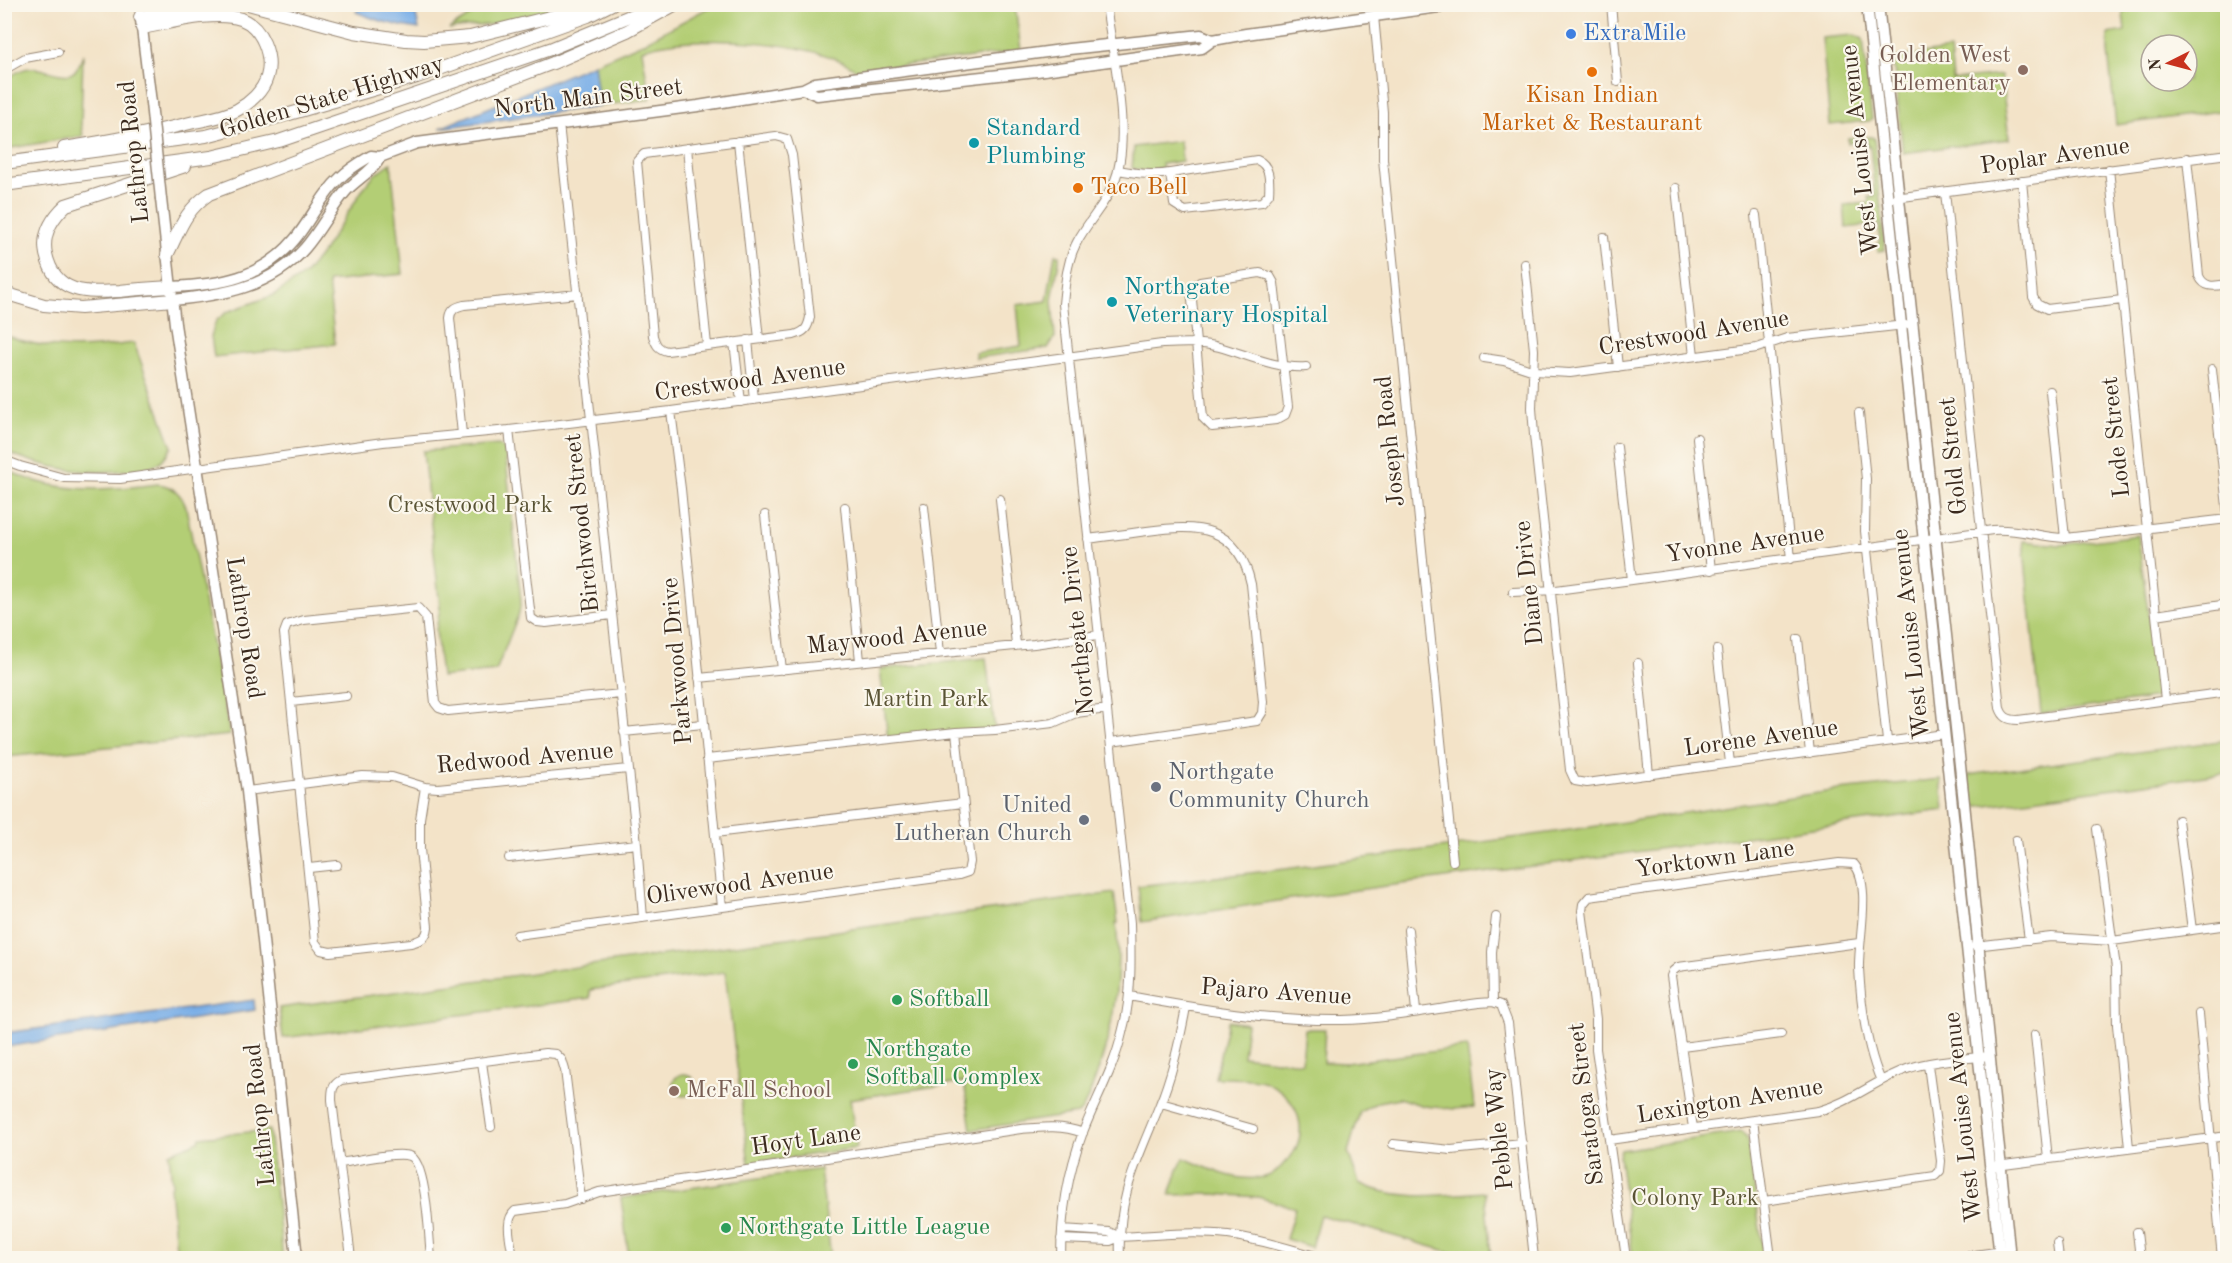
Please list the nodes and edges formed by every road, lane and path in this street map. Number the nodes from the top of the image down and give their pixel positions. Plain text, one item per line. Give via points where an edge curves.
1 (222, 4) edge
2 (248, 4) edge
3 (601, 4) edge
4 (612, 4) edge
5 (659, 4) edge
6 (676, 4) edge
7 (1106, 4) edge
8 (1460, 4) edge
9 (1611, 4) edge
10 (1867, 4) edge
11 (1878, 4) edge
12 (1425, 7) edge
13 (141, 16) edge
14 (1374, 16) junction
15 (1213, 40) junction
16 (1113, 46) junction
17 (58, 52) dead end
18 (1114, 61) junction
19 (4, 70) edge
20 (1618, 82) dead end
21 (803, 89) junction
22 (559, 124) junction
23 (738, 141) junction
24 (687, 148) junction
25 (2228, 153) edge
26 (211, 156) junction
27 (380, 157) junction
28 (4, 158) edge
29 (2187, 159) junction
30 (4, 164) edge
31 (2109, 169) junction
32 (1118, 170) junction
33 (1170, 173) junction
34 (2022, 181) junction
35 (4, 185) edge
36 (1676, 189) dead end
37 (1945, 192) junction
38 (1893, 199) junction
39 (1756, 215) dead end
40 (1604, 237) dead end
41 (167, 255) junction
42 (1525, 264) dead end
43 (2228, 284) edge
44 (171, 287) junction
45 (4, 293) edge
46 (578, 294) junction
47 (172, 300) junction
48 (2122, 300) junction
49 (1906, 325) junction
50 (759, 339) junction
51 (748, 340) junction
52 (734, 342) junction
53 (1196, 343) junction
54 (1769, 344) junction
55 (707, 345) junction
56 (1067, 356) junction
57 (1694, 356) junction
58 (1484, 358) dead end
59 (1283, 366) junction
60 (1306, 367) dead end
61 (1618, 367) junction
62 (2212, 369) dead end
63 (1534, 371) junction
64 (2050, 391) dead end
65 (754, 400) junction
66 (741, 402) junction
67 (671, 411) junction
68 (1859, 413) dead end
69 (591, 421) junction
70 (509, 430) junction
71 (462, 434) junction
72 (1697, 438) dead end
73 (1617, 447) dead end
74 (4, 460) edge
75 (197, 468) junction
76 (1000, 499) dead end
77 (845, 507) dead end
78 (924, 507) dead end
79 (765, 515) dead end
80 (2228, 517) edge
81 (2147, 529) junction
82 (1982, 532) junction
83 (2065, 538) junction
84 (1088, 539) junction
85 (1929, 539) junction
86 (1867, 548) junction
87 (1791, 558) junction
88 (1711, 570) junction
89 (1632, 580) junction
90 (1550, 590) junction
91 (1513, 592) dead end
92 (2228, 603) edge
93 (612, 615) junction
94 (2156, 615) junction
95 (1098, 635) junction
96 (1798, 639) dead end
97 (1016, 644) junction
98 (1717, 650) dead end
99 (940, 653) junction
100 (860, 661) junction
101 (1638, 663) dead end
102 (782, 670) junction
103 (699, 678) junction
104 (2228, 692) edge
105 (621, 694) junction
106 (346, 696) dead end
107 (2165, 700) junction
108 (291, 702) junction
109 (1107, 709) junction
110 (703, 724) junction
111 (624, 732) junction
112 (956, 732) junction
113 (1944, 734) junction
114 (1887, 741) junction
115 (1110, 742) junction
116 (1810, 753) junction
117 (707, 759) junction
118 (1730, 763) junction
119 (628, 769) junction
120 (1649, 775) junction
121 (1583, 783) joint
122 (298, 785) junction
123 (425, 788) junction
124 (247, 791) junction
125 (963, 803) junction
126 (2178, 820) dead end
127 (2097, 829) dead end
128 (715, 833) junction
129 (2016, 840) dead end
130 (637, 844) junction
131 (508, 858) dead end
132 (1453, 861) dead end
133 (337, 865) dead end
134 (309, 868) junction
135 (722, 908) junction
136 (1496, 917) dead end
137 (643, 918) junction
138 (2228, 926) edge
139 (1408, 930) dead end
140 (2192, 930) junction
141 (517, 935) dead end
142 (2029, 940) junction
143 (2112, 941) junction
144 (1859, 942) junction
145 (1587, 945) joint
146 (1972, 946) junction
147 (1129, 996) junction
148 (1493, 1002) junction
149 (1186, 1007) junction
150 (1416, 1011) junction
151 (2199, 1014) dead end
152 (1781, 1034) dead end
153 (2035, 1035) dead end
154 (1682, 1047) junction
155 (1984, 1057) junction
156 (482, 1062) junction
157 (1928, 1065) junction
158 (1881, 1081) junction
159 (1161, 1103) junction
160 (1754, 1120) junction
161 (491, 1127) dead end
162 (1693, 1128) junction
163 (1253, 1129) dead end
164 (1083, 1133) junction
165 (2228, 1136) edge
166 (2211, 1138) junction
167 (1609, 1140) junction
168 (1522, 1143) junction
169 (1393, 1144) dead end
170 (2130, 1148) junction
171 (2048, 1159) junction
172 (340, 1163) junction
173 (2001, 1165) junction
174 (1989, 1167) junction
175 (580, 1199) junction
176 (1764, 1201) junction
177 (1062, 1229) junction
178 (2137, 1232) dead end
179 (1120, 1237) junction
180 (1061, 1239) junction
181 (2057, 1243) dead end
182 (2004, 1255) edge
183 (297, 1258) edge
184 (351, 1258) edge
185 (431, 1258) edge
186 (513, 1258) edge
187 (1061, 1258) edge
188 (1120, 1258) edge
189 (1323, 1258) edge
190 (1534, 1258) edge
191 (1626, 1258) edge
192 (1771, 1258) edge
193 (1953, 1258) edge
194 (2059, 1258) edge
195 (2140, 1258) edge
196 (2222, 1258) edge

1 - 13 highway
2 - 3 highway via 354,32 439,41 495,32
4 - 30 highway, Golden State Highway via 417,76 279,117 206,136
5 - 26 highway, Golden State Highway via 550,49 336,123
6 - 41 highway via 627,31 553,63 209,194 186,214
7 - 16 street, Northgate Drive
8 - 12 main road, North Main Street
9 - 20 street
10 - 38 main road, West Louise Avenue
11 - 38 main road, West Louise Avenue
12 - 14 main road, North Main Street
13 - 28 highway via 219,16 240,19 253,26 265,45 268,59 267,75 255,97 222,115 132,137
13 - 41 main road, Lathrop Road, bridge
14 - 15 main road, North Main Street
14 - 132 street, Joseph Road via 1383,159
15 - 16 main road, North Main Street via 1201,35
15 - 18 main road, North Main Street via 1202,48
16 - 18 street, Northgate Drive
16 - 21 main road, North Main Street via 815,82
17 - 19 street via 25,58
18 - 21 main road, North Main Street via 817,95
18 - 32 street, Northgate Drive via 1122,127
21 - 22 main road, North Main Street
22 - 27 main road, North Main Street via 417,143
22 - 46 street, Birchwood Street
23 - 24 street
23 - 50 street
23 - 50 street via 776,136 789,143 810,317 807,328 799,333
24 - 55 street
24 - 55 street via 640,156 637,161 653,329 660,349
25 - 29 street, Poplar Avenue
26 - 35 highway, Golden State Highway
26 - 44 highway via 71,202 55,216 47,233 45,249 50,266 71,288 87,292
27 - 44 main road, North Main Street via 371,156 339,178 285,251 257,270 225,282
27 - 47 main road, North Main Street via 377,165 344,194 298,257 269,277 234,292
29 - 31 street, Poplar Avenue
29 - 43 street via 2199,276 2208,286
31 - 34 street, Poplar Avenue
31 - 48 street, Lode Street
32 - 33 street
32 - 56 street, Northgate Drive via 1103,204 1070,257 1063,304
33 - 33 street via 1174,204 1185,211 1262,202 1269,194 1268,168 1257,160
34 - 37 street, Poplar Avenue
34 - 48 street via 2033,297 2037,304 2047,309
36 - 57 street
37 - 38 street, Poplar Avenue
37 - 82 street, Gold Street
38 - 49 main road, West Louise Avenue
39 - 54 street
40 - 61 street
41 - 44 main road, Lathrop Road
42 - 63 street, Diane Drive
44 - 47 main road, Lathrop Road
45 - 47 highway via 44,305 81,308
46 - 69 street, Birchwood Street
46 - 71 street via 464,305 452,311
47 - 75 main road, Lathrop Road
48 - 81 street, Lode Street
49 - 54 street, Crestwood Avenue via 1786,338
49 - 85 main road, West Louise Avenue
50 - 51 street
51 - 52 street
51 - 65 street
52 - 55 street
52 - 66 street
53 - 56 street, Crestwood Avenue
53 - 59 street, Crestwood Avenue
53 - 59 street via 1203,418 1212,427 1282,417 1288,407
53 - 59 street via 1190,295 1194,284 1267,274 1276,290
54 - 57 street, Crestwood Avenue
54 - 87 street
56 - 65 street, Crestwood Avenue
56 - 84 street, Northgate Drive
57 - 61 street, Crestwood Avenue
58 - 63 street, Crestwood Avenue
59 - 60 street, Crestwood Avenue
61 - 63 street, Crestwood Avenue via 1570,374
62 - 80 street
63 - 90 street, Diane Drive via 1533,417
64 - 83 street
65 - 66 street, Crestwood Avenue
66 - 67 street, Crestwood Avenue
67 - 69 street, Crestwood Avenue
67 - 103 street, Parkwood Drive
68 - 86 street via 1866,479
69 - 70 street, Crestwood Avenue
69 - 93 street, Birchwood Street
70 - 71 street, Crestwood Avenue
70 - 93 street via 530,615 537,622 546,623
71 - 75 street, Crestwood Avenue
72 - 88 street
73 - 89 street
74 - 75 street, Crestwood Avenue via 77,480 128,478
75 - 124 main road, Lathrop Road
76 - 97 street
77 - 100 street
78 - 99 street
79 - 102 street
80 - 81 street, Yvonne Avenue
81 - 83 street, Yvonne Avenue
81 - 94 street, Lode Street
82 - 83 street, Yvonne Avenue via 2006,529
82 - 85 street, Yvonne Avenue
82 - 107 street, Gold Street via 2000,708 2004,716 2018,720
84 - 95 street, Northgate Drive
84 - 115 street via 1175,527 1217,534 1234,548 1251,584 1263,702 1257,721
85 - 86 street, Yvonne Avenue
85 - 113 main road, West Louise Avenue
85 - 146 main road, West Louise Avenue
86 - 87 street, Yvonne Avenue
86 - 114 street
87 - 88 street, Yvonne Avenue
88 - 89 street, Yvonne Avenue
89 - 90 street, Yvonne Avenue
90 - 91 street, Yvonne Avenue
90 - 121 street, Diane Drive via 1570,770 1575,781
92 - 94 street
93 - 105 street, Birchwood Street
94 - 107 street, Lode Street
95 - 97 street, Maywood Avenue
95 - 109 street, Northgate Drive
96 - 116 street
97 - 99 street, Maywood Avenue
98 - 118 street
99 - 100 street, Maywood Avenue
100 - 102 street, Maywood Avenue
101 - 120 street
102 - 103 street, Maywood Avenue
103 - 110 street, Parkwood Drive
104 - 107 street
105 - 108 street via 448,711 438,708 426,616 418,609 287,625 284,633
105 - 111 street, Birchwood Street
106 - 108 street
108 - 122 street
109 - 112 street via 1053,723
109 - 115 street, Northgate Drive
110 - 111 street
110 - 117 street, Parkwood Drive
111 - 119 street, Birchwood Street
112 - 117 street
112 - 125 street
113 - 114 street, Lorene Avenue
113 - 146 main road, West Louise Avenue
114 - 116 street, Lorene Avenue
115 - 147 street, Northgate Drive via 1130,923
116 - 118 street, Lorene Avenue
117 - 128 street, Parkwood Drive
118 - 120 street, Lorene Avenue
119 - 123 street, Redwood Avenue
119 - 130 street, Birchwood Street
120 - 121 street, Lorene Avenue
122 - 123 street, Redwood Avenue via 381,776
122 - 124 street, Redwood Avenue
122 - 134 street
123 - 134 street via 420,819 428,927 424,939 321,951 315,942
124 - 183 main road, Lathrop Road
125 - 128 street
125 - 135 street, Olivewood Avenue via 968,872
126 - 140 street
127 - 143 street
128 - 135 street, Parkwood Drive
129 - 142 street
130 - 131 street
130 - 137 street, Birchwood Street
133 - 134 street
135 - 137 street, Olivewood Avenue
136 - 148 street
137 - 141 street, Olivewood Avenue
138 - 140 street
139 - 150 street
140 - 143 street
142 - 143 street via 2068,937
142 - 146 street
143 - 170 street
144 - 145 street, Yorktown Lane via 1859,875 1850,862 1589,897 1582,911
144 - 154 street via 1678,967 1671,976
144 - 158 street via 1864,1018 1870,1054
145 - 167 street, Saratoga Street
146 - 155 main road, West Louise Avenue
147 - 149 street, Pajaro Avenue
147 - 164 street, Northgate Drive via 1113,1063
148 - 150 street, Pajaro Avenue
148 - 168 street, Pebble Way via 1501,1005 1508,1023
149 - 150 street, Pajaro Avenue via 1313,1019 1366,1018
149 - 159 street via 1180,1044
151 - 166 street
152 - 154 street
153 - 171 street
154 - 162 street
155 - 157 street, Lexington Avenue
155 - 173 main road, West Louise Avenue
155 - 174 main road, West Louise Avenue
156 - 161 street
156 - 172 street via 336,1083 332,1090
156 - 175 street via 552,1053 560,1056
157 - 158 street, Lexington Avenue via 1908,1068
157 - 176 street via 1941,1161 1935,1176
158 - 160 street, Lexington Avenue via 1836,1106
159 - 163 street
159 - 179 street via 1131,1174
160 - 162 street, Lexington Avenue
160 - 176 street
162 - 167 street, Lexington Avenue
164 - 175 street, Hoyt Lane via 1050,1126 1021,1129 619,1188
164 - 177 street, Northgate Drive via 1071,1173
165 - 166 street
166 - 170 street
166 - 196 street
167 - 191 street, Saratoga Street
168 - 169 street via 1451,1150
168 - 190 street, Pebble Way
170 - 171 street
171 - 173 street
172 - 184 street
172 - 185 street via 412,1156 423,1180
173 - 174 street
173 - 182 main road, West Louise Avenue
174 - 182 main road, West Louise Avenue
175 - 186 street, Hoyt Lane via 515,1211 509,1218
176 - 192 street
177 - 179 street via 1109,1232
177 - 180 street, Northgate Drive
178 - 195 street
179 - 180 street via 1110,1241
179 - 188 street
179 - 189 street via 1227,1235
180 - 187 street, Northgate Drive
181 - 194 street
182 - 193 street

